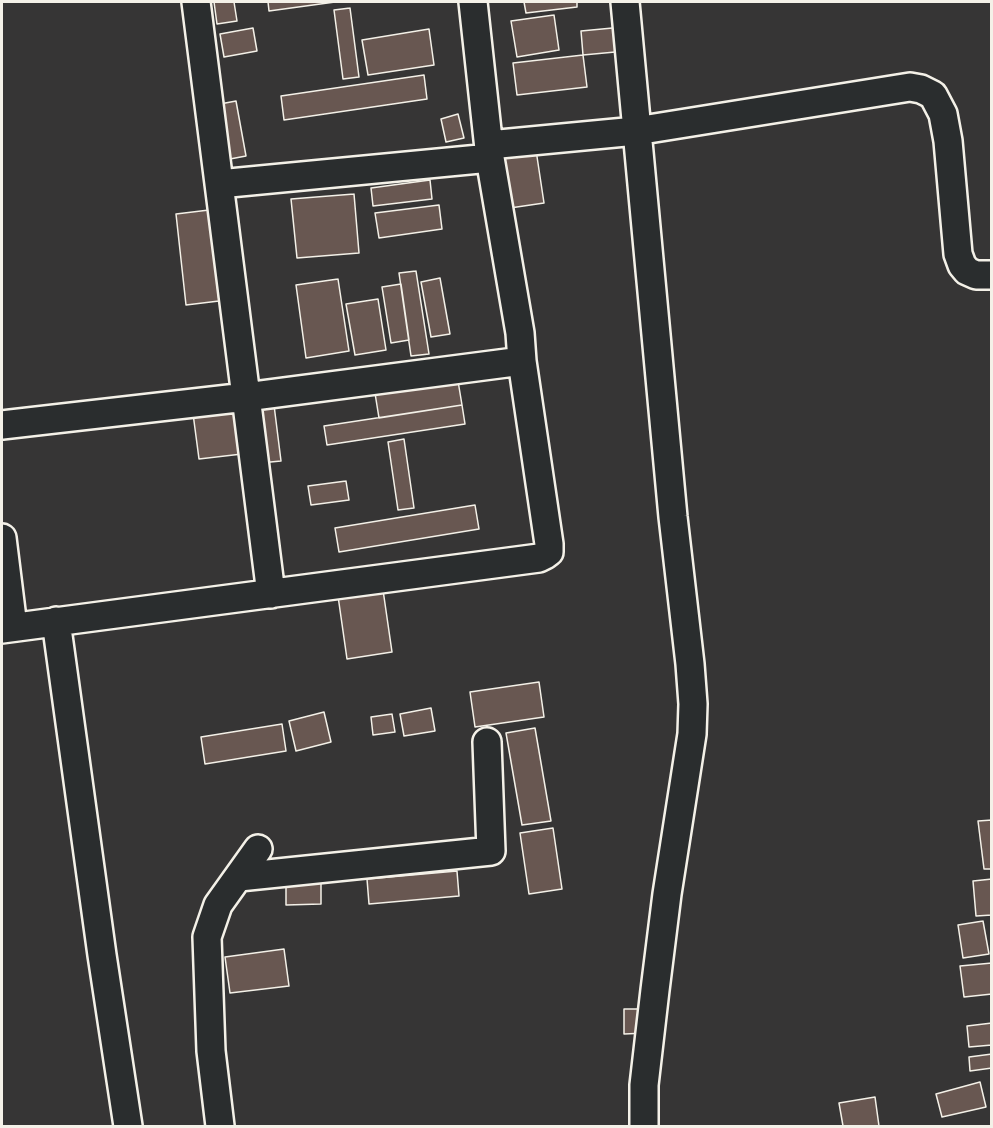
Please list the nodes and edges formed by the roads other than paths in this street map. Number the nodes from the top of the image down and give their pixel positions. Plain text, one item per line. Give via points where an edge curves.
1 (196, 2) edge
2 (473, 2) edge
3 (625, 2) edge
4 (636, 131) junction
5 (490, 151) junction
6 (219, 184) junction
7 (992, 274) edge
8 (522, 361) junction
9 (246, 397) junction
10 (2, 425) edge
11 (2, 538) edge
12 (271, 594) junction
13 (56, 621) junction
14 (7, 628) edge
15 (486, 742) dead end
16 (258, 849) dead end
17 (239, 877) junction
18 (128, 1126) edge
19 (220, 1126) edge
20 (644, 1126) edge

1 - 6 street
2 - 5 street
3 - 4 street
4 - 5 street
4 - 7 street via 910,87 921,89 933,95 943,114 962,265 976,275
4 - 20 street via 693,704 644,1085
5 - 6 street
5 - 8 street
6 - 9 street
8 - 9 street
8 - 12 street via 549,552 539,558
9 - 10 street
9 - 12 street
11 - 14 street
12 - 13 street
13 - 14 street
13 - 18 street
15 - 17 street via 491,851
16 - 17 street
17 - 19 street via 218,905 207,937 211,1051

